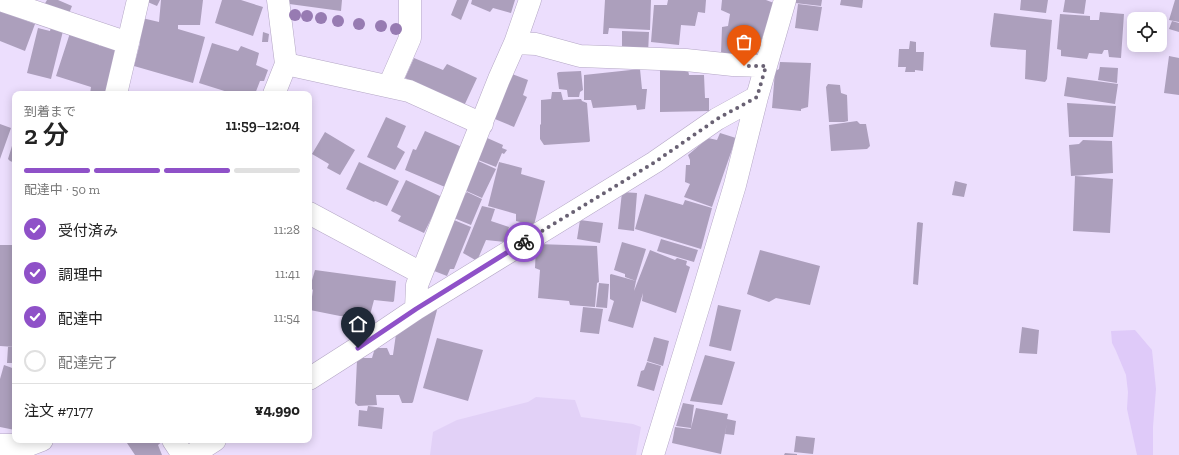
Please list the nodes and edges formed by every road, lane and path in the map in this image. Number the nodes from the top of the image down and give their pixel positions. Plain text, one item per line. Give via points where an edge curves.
1 (0, 0) edge
2 (138, 0) edge
3 (278, 0) edge
4 (410, 0) edge
5 (530, 0) edge
6 (785, 0) edge
7 (128, 43) junction
8 (515, 43) junction
9 (286, 64) junction
10 (766, 66) junction
11 (389, 86) junction
12 (117, 91) edge
13 (275, 91) edge
14 (757, 97) junction
15 (482, 124) junction
16 (312, 221) edge
17 (422, 274) junction
18 (416, 309) junction
19 (312, 377) edge
20 (34, 443) edge
21 (175, 443) edge
22 (210, 443) edge
23 (0, 445) edge
24 (183, 455) edge
25 (192, 455) edge
26 (653, 455) edge

1 - 7 street
2 - 7 street
3 - 9 street
4 - 11 street via 410,38
5 - 8 street
6 - 10 street
7 - 12 street
8 - 10 street via 536,44 580,56
8 - 15 street
9 - 11 street
9 - 13 street
10 - 14 street
11 - 15 street via 409,91
14 - 18 street via 717,119 655,162
14 - 26 street via 735,184
15 - 17 street
16 - 17 street
17 - 18 street via 417,285
18 - 19 street
20 - 23 street
21 - 24 street
22 - 25 street

